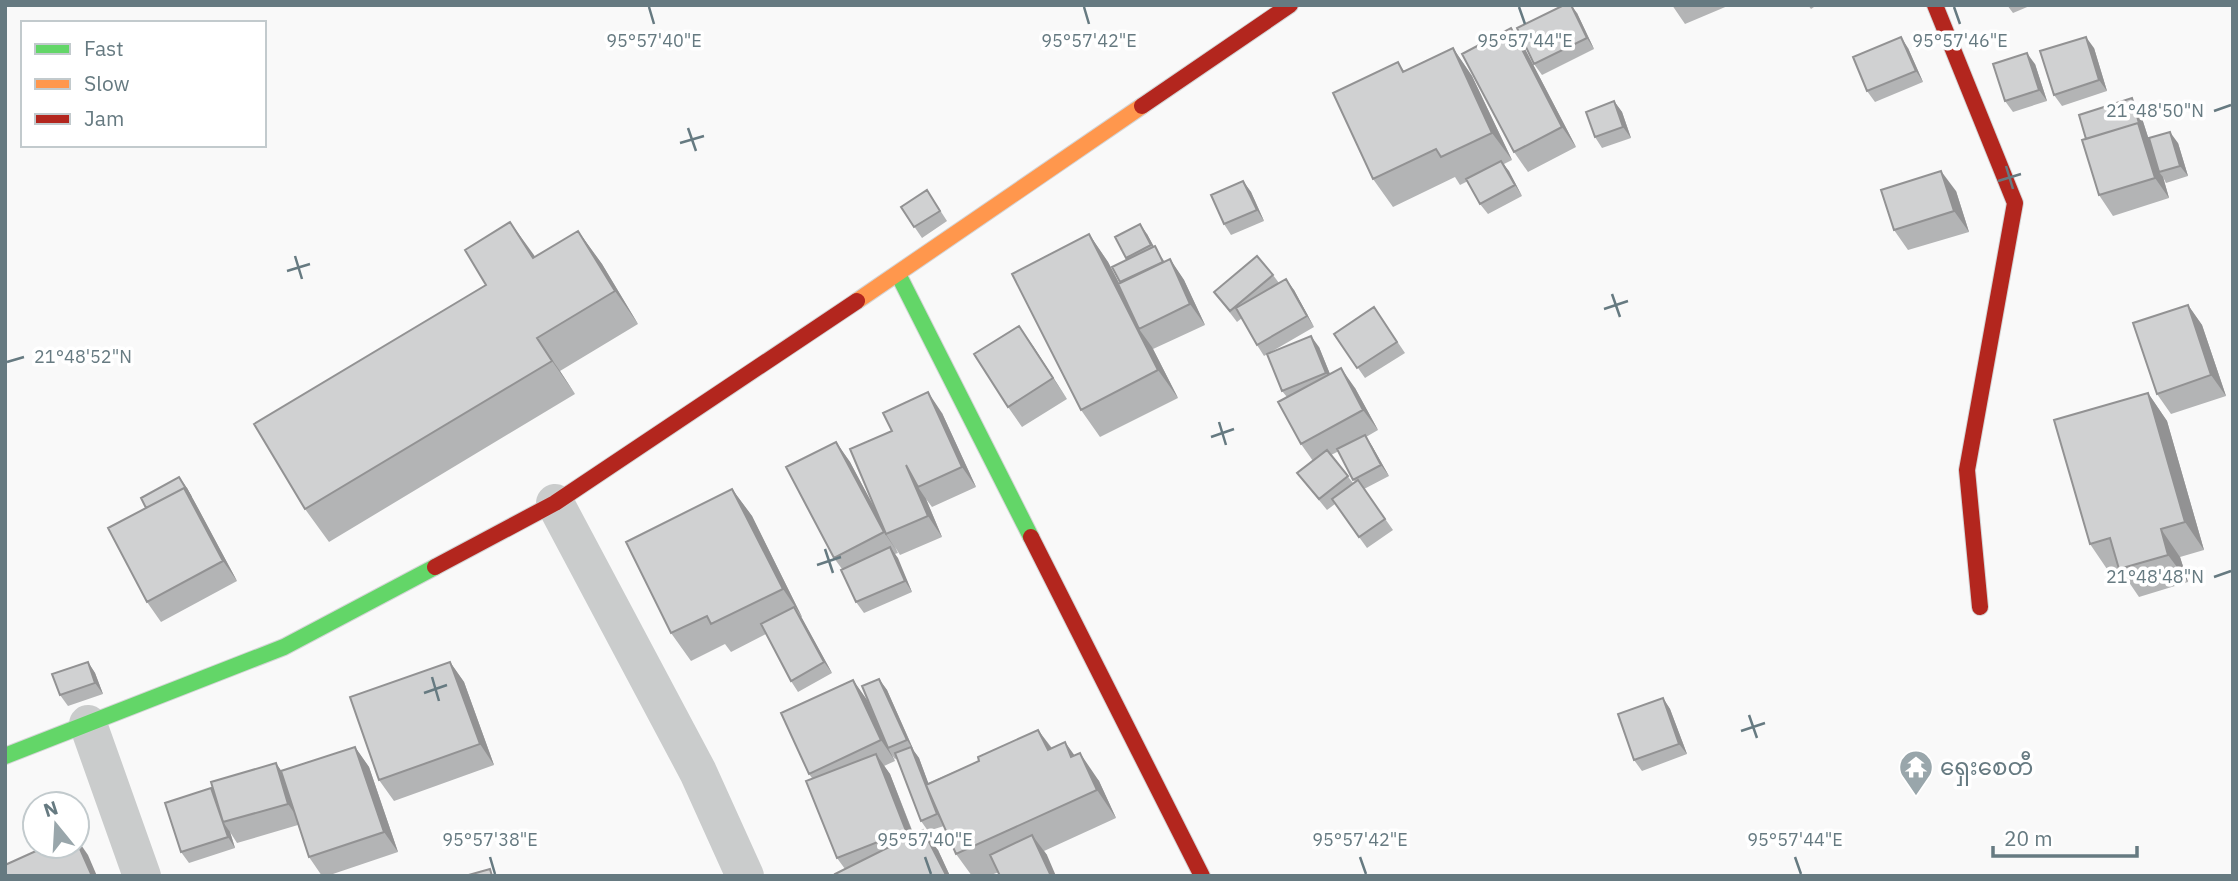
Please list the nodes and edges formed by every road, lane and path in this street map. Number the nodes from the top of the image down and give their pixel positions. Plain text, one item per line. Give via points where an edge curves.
1 (1290, 5) edge
2 (1935, 5) edge
3 (898, 274) junction
4 (555, 503) junction
5 (1980, 607) dead end
6 (88, 724) junction
7 (5, 757) edge
8 (142, 876) edge
9 (745, 876) edge
10 (1202, 876) edge

1 - 3 main road
2 - 5 main road via 2015,203 1967,470
3 - 4 main road
3 - 10 main road
4 - 6 main road via 284,647
4 - 9 street via 698,772
6 - 7 main road
6 - 8 street

